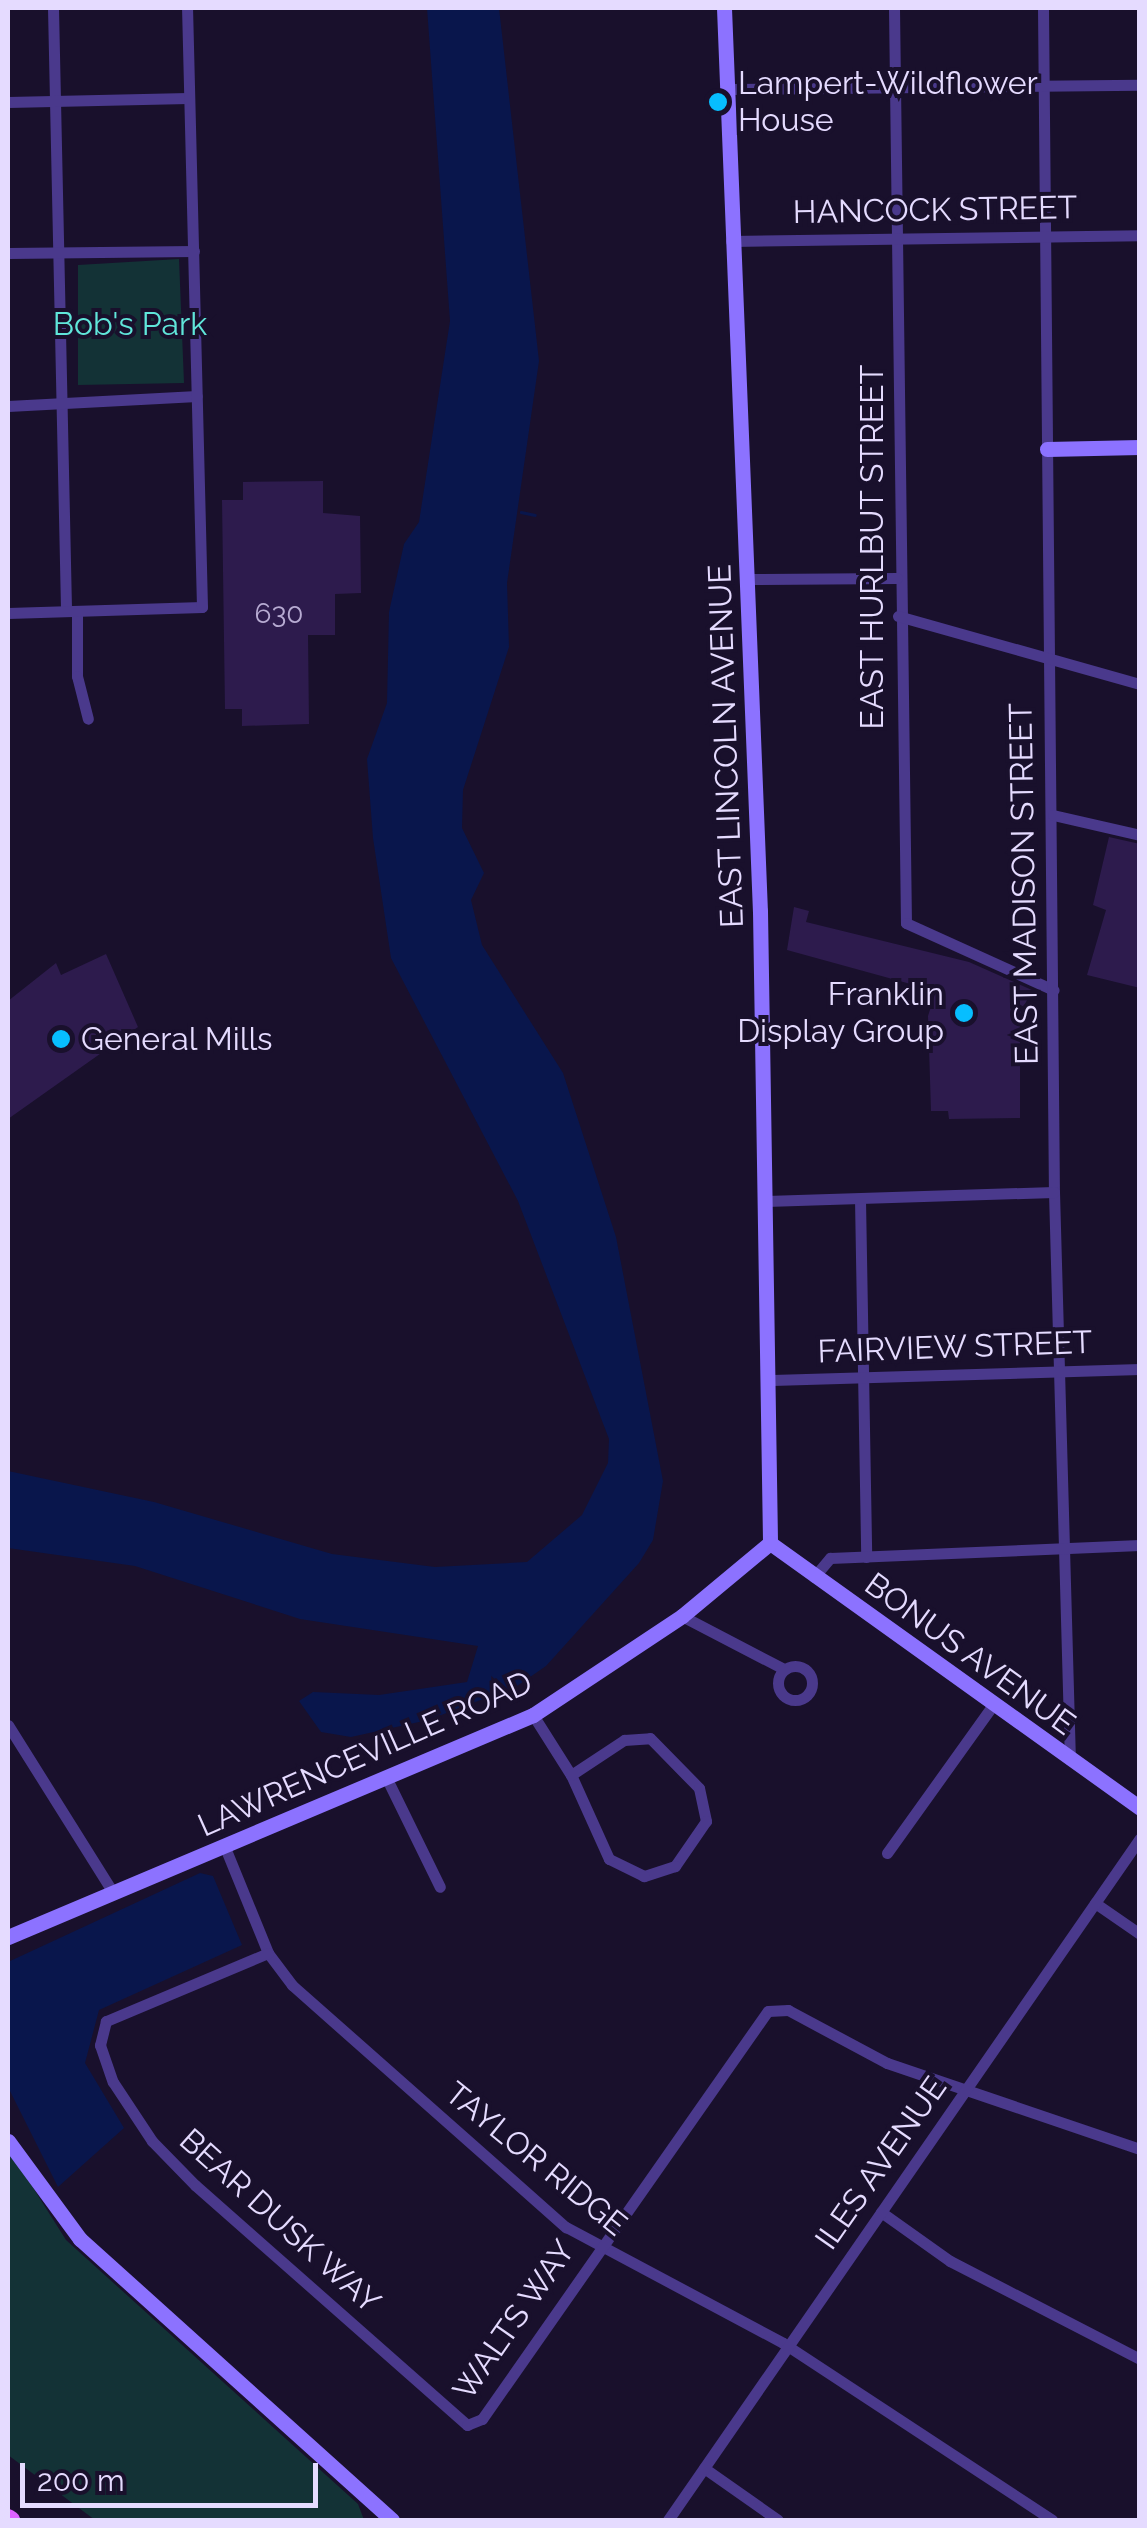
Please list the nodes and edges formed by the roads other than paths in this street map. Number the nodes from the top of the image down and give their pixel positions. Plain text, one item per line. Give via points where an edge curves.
1 (53, 8) edge
2 (187, 8) edge
3 (724, 8) edge
4 (894, 8) edge
5 (1043, 8) edge
6 (1140, 85) edge
7 (896, 86) junction
8 (1048, 86) junction
9 (728, 90) junction
10 (188, 98) junction
11 (56, 100) junction
12 (8, 102) edge
13 (1140, 235) edge
14 (894, 237) junction
15 (1043, 237) junction
16 (731, 241) junction
17 (194, 251) junction
18 (59, 252) junction
19 (8, 253) edge
20 (198, 396) junction
21 (60, 404) junction
22 (8, 406) edge
23 (1140, 446) edge
24 (1047, 448) junction
25 (897, 578) junction
26 (749, 579) junction
27 (71, 611) junction
28 (8, 613) edge
29 (898, 616) junction
30 (1048, 659) junction
31 (1140, 684) edge
32 (88, 718) dead end
33 (1053, 815) junction
34 (1140, 835) edge
35 (1054, 990) junction
36 (1054, 1192) junction
37 (860, 1198) junction
38 (766, 1201) junction
39 (1140, 1369) edge
40 (1062, 1371) junction
41 (867, 1376) junction
42 (772, 1380) junction
43 (770, 1544) junction
44 (1140, 1545) edge
45 (1069, 1546) junction
46 (866, 1556) junction
47 (814, 1577) junction
48 (682, 1616) junction
49 (782, 1668) dead end
50 (993, 1705) junction
51 (533, 1715) junction
52 (8, 1725) edge
53 (1070, 1760) junction
54 (571, 1775) junction
55 (386, 1779) junction
56 (1140, 1808) edge
57 (1140, 1838) edge
58 (224, 1845) junction
59 (888, 1853) dead end
60 (440, 1888) dead end
61 (114, 1894) junction
62 (1094, 1903) junction
63 (1140, 1934) edge
64 (8, 1937) edge
65 (268, 1953) junction
66 (964, 2092) junction
67 (8, 2142) edge
68 (1140, 2149) edge
69 (881, 2212) junction
70 (598, 2248) junction
71 (787, 2348) junction
72 (1140, 2358) edge
73 (472, 2425) joint
74 (704, 2468) junction
75 (392, 2520) edge
76 (668, 2520) edge
77 (778, 2520) edge
78 (1052, 2520) edge

1 - 11 street
2 - 10 street
3 - 9 street, EAST LINCOLN AVENUE
4 - 7 street, EAST HURLBUT STREET
5 - 8 street, EAST MADISON STREET
6 - 8 street
7 - 8 street
7 - 9 street
7 - 14 street, EAST HURLBUT STREET
8 - 15 street, EAST MADISON STREET
9 - 16 street, EAST LINCOLN AVENUE
10 - 11 street
10 - 17 street
11 - 12 street
11 - 18 street
13 - 15 street, HANCOCK STREET
14 - 15 street, HANCOCK STREET
14 - 16 street, HANCOCK STREET
14 - 25 street, EAST HURLBUT STREET
15 - 24 street, EAST MADISON STREET
16 - 26 street, EAST LINCOLN AVENUE
17 - 18 street
17 - 20 street
18 - 19 street
18 - 21 street
20 - 21 street
20 - 27 street via 202,607
21 - 22 street
21 - 27 street
23 - 24 street
24 - 30 street, EAST MADISON STREET
25 - 26 street
25 - 29 street, EAST HURLBUT STREET
26 - 38 street, EAST LINCOLN AVENUE
27 - 28 street
27 - 32 street
29 - 30 street
29 - 35 street, EAST HURLBUT STREET via 906,923
30 - 31 street
30 - 33 street, EAST MADISON STREET
33 - 34 street
33 - 35 street, EAST MADISON STREET
35 - 36 street, EAST MADISON STREET
36 - 37 street
36 - 40 street, EAST MADISON STREET
37 - 38 street
37 - 41 street
38 - 42 street, EAST LINCOLN AVENUE
39 - 40 street, FAIRVIEW STREET
40 - 41 street, FAIRVIEW STREET
40 - 45 street, EAST MADISON STREET
41 - 42 street, FAIRVIEW STREET
41 - 46 street
42 - 43 street, EAST LINCOLN AVENUE
43 - 47 street, BONUS AVENUE
43 - 48 street, LAWRENCEVILLE ROAD
44 - 45 street
45 - 46 street
45 - 53 street, EAST MADISON STREET
46 - 47 street via 830,1558
47 - 50 street, BONUS AVENUE
48 - 49 street
48 - 51 street, LAWRENCEVILLE ROAD
50 - 53 street, BONUS AVENUE
50 - 59 street
51 - 54 street
51 - 55 street, LAWRENCEVILLE ROAD
52 - 61 street
53 - 56 street, BONUS AVENUE
54 - 54 street via 624,1740 650,1738 698,1788 704,1830 667,1871 629,1874 609,1859
55 - 58 street, LAWRENCEVILLE ROAD
55 - 60 street
57 - 62 street, ILES AVENUE
58 - 61 street, LAWRENCEVILLE ROAD
58 - 65 street, TAYLOR RIDGE
61 - 64 street, LAWRENCEVILLE ROAD
62 - 63 street
62 - 66 street, ILES AVENUE
65 - 70 street, TAYLOR RIDGE via 346,2035
65 - 73 street, BEAR DUSK WAY via 104,2024 101,2054 152,2141
66 - 68 street via 1070,2120
66 - 69 street, ILES AVENUE
66 - 70 street, WALTS WAY via 778,2008 756,2019
67 - 75 street via 80,2239
69 - 71 street, ILES AVENUE
69 - 72 street via 950,2261
70 - 71 street, TAYLOR RIDGE
70 - 73 street, WALTS WAY
71 - 74 street, ILES AVENUE
71 - 78 street, TAYLOR RIDGE
74 - 76 street, ILES AVENUE
74 - 77 street

